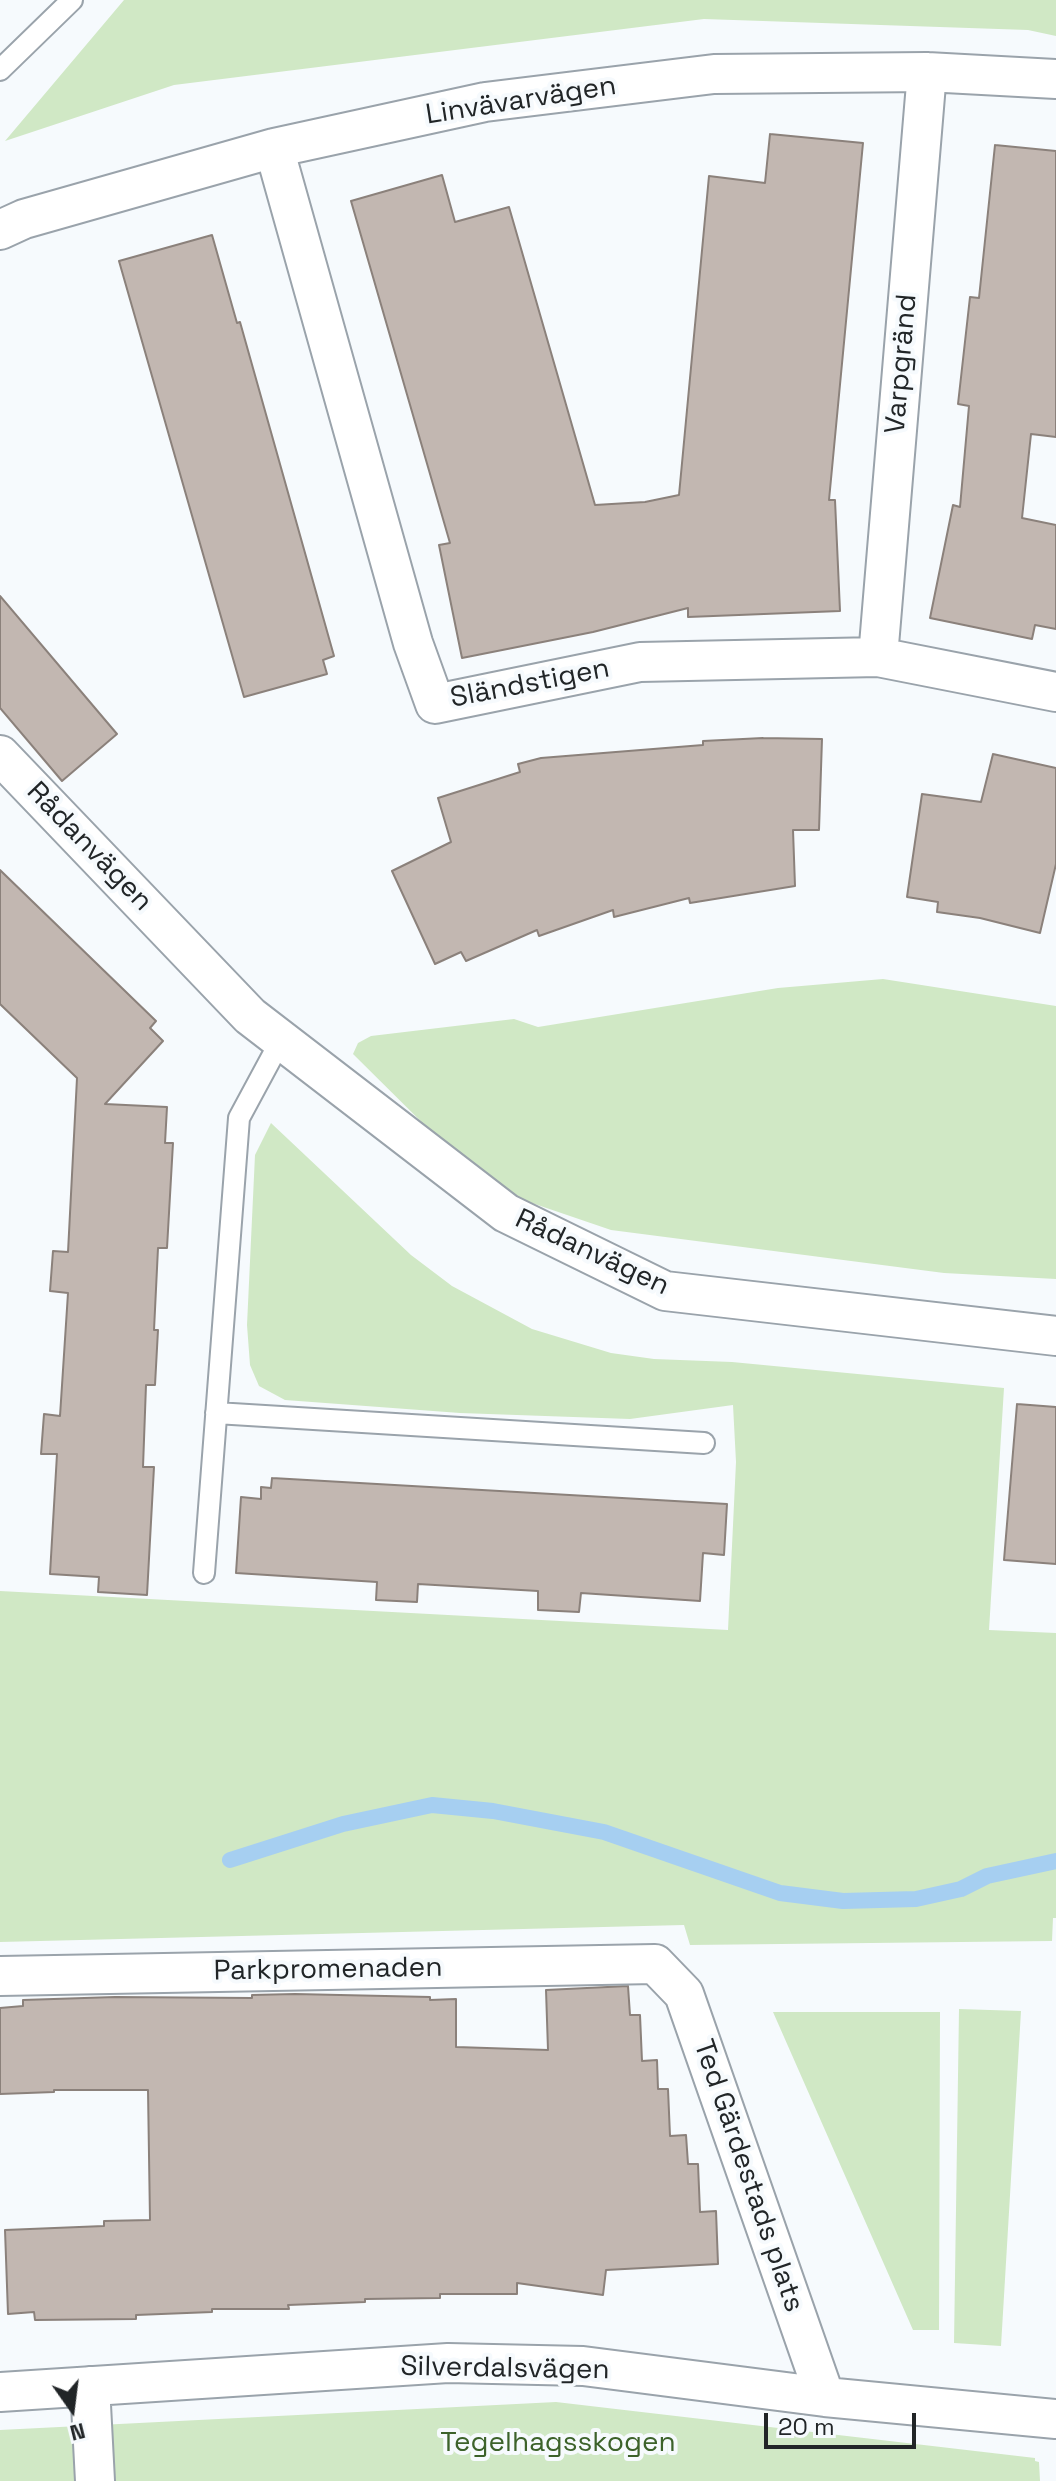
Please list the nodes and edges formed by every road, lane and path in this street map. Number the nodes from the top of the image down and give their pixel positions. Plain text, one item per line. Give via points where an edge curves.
1 (72, 0) edge
2 (0, 70) edge
3 (927, 72) junction
4 (1056, 79) edge
5 (274, 148) junction
6 (0, 230) edge
7 (878, 657) junction
8 (1056, 692) edge
9 (0, 755) edge
10 (281, 1040) junction
11 (1056, 1336) edge
12 (216, 1413) junction
13 (704, 1443) dead end
14 (204, 1573) dead end
15 (655, 1964) joint
16 (0, 1976) edge
17 (90, 2386) junction
18 (0, 2392) edge
19 (825, 2397) junction
20 (1056, 2419) edge
21 (95, 2481) edge

1 - 2 lane
3 - 4 street, Linvävarvägen
3 - 5 street, Linvävarvägen via 714,74 485,102
3 - 7 street, Varpgränd
5 - 6 street, Linvävarvägen
5 - 7 street, Sländstigen via 413,643 435,704 640,662
7 - 8 street, Sländstigen
9 - 10 street, Rådanvägen via 250,1016
10 - 11 street, Rådanvägen via 506,1213 665,1291
10 - 12 lane via 239,1118
12 - 13 lane
12 - 14 lane
15 - 16 street, Parkpromenaden
15 - 19 street, Ted Gärdestads plats via 684,1994
17 - 18 street, Silverdalsvägen
17 - 19 street, Silverdalsvägen via 448,2363 583,2366
17 - 21 street
19 - 20 street, Silverdalsvägen

